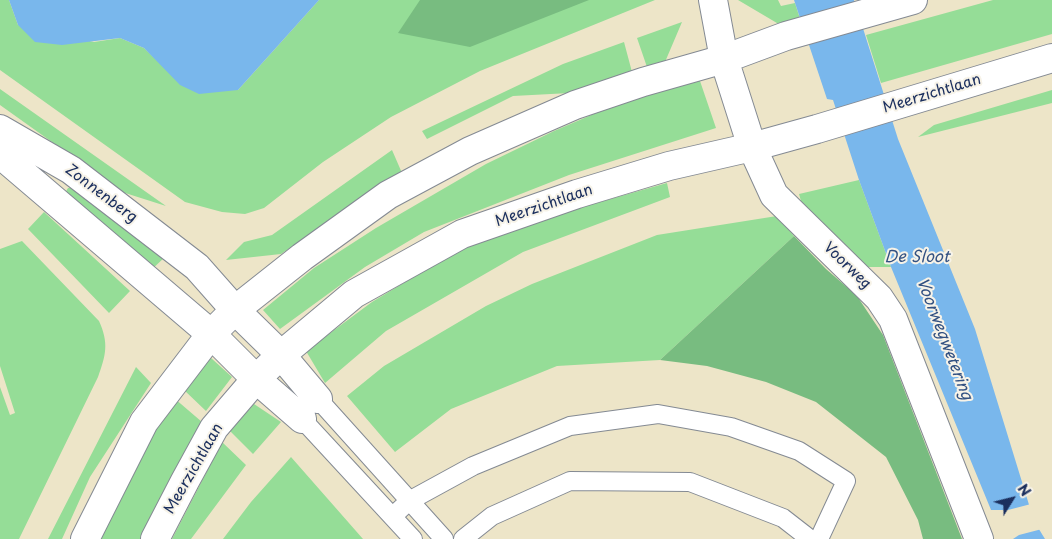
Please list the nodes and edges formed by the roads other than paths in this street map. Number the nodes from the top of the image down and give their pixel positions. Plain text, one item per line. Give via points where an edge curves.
1 (713, 0) edge
2 (913, 0) edge
3 (1052, 58) edge
4 (724, 59) junction
5 (0, 129) edge
6 (752, 147) junction
7 (0, 154) edge
8 (235, 310) junction
9 (211, 334) junction
10 (281, 355) junction
11 (256, 379) junction
12 (310, 409) junction
13 (409, 501) junction
14 (393, 516) junction
15 (85, 539) edge
16 (155, 539) edge
17 (413, 539) edge
18 (444, 539) edge
19 (463, 539) edge
20 (810, 539) edge
21 (819, 539) edge
22 (979, 539) edge

1 - 4 street, Voorweg
2 - 4 street via 786,36
3 - 6 street, Meerzichtlaan
4 - 6 street, Voorweg
4 - 8 street via 575,105 470,150 388,195
5 - 8 street, Zonnenberg via 71,170 197,267
6 - 10 street, Meerzichtlaan via 669,166 462,234 354,294
6 - 22 street, Voorweg via 774,195 879,298 893,319
7 - 9 street
8 - 9 street
8 - 10 street, Zonnenberg
9 - 11 street
9 - 15 street via 144,422
10 - 11 street, Meerzichtlaan
10 - 12 street, Zonnenberg
11 - 12 street
11 - 16 street, Meerzichtlaan via 214,428
12 - 13 lane
12 - 14 lane
13 - 14 lane
13 - 18 lane
13 - 21 lane via 473,466 570,426 658,414 731,427 799,451 846,481
14 - 17 lane
19 - 20 lane via 492,516 570,481 690,482 783,518

